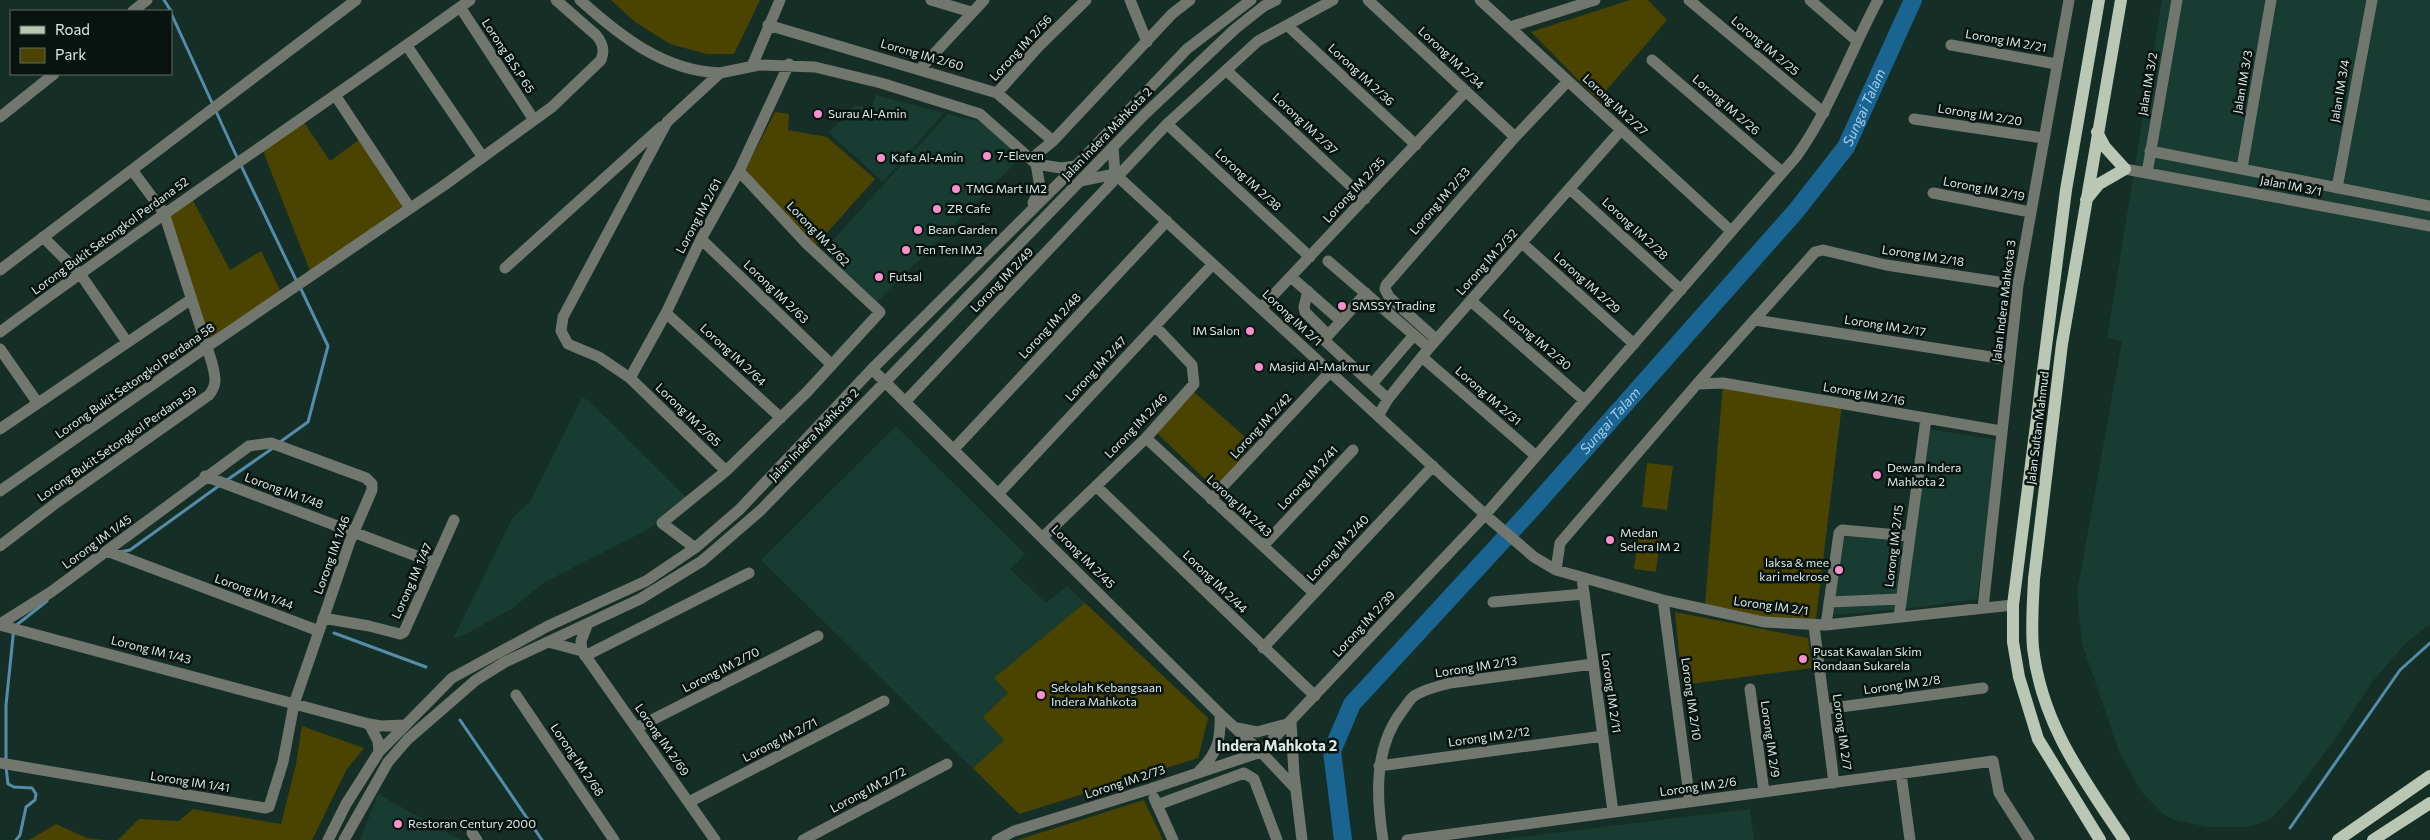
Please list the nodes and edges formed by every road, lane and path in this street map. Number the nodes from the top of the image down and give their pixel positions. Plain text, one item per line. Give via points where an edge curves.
1 (356, 0) edge
2 (470, 0) edge
3 (556, 0) edge
4 (580, 0) edge
5 (780, 0) edge
6 (931, 0) edge
7 (984, 0) edge
8 (1086, 0) edge
9 (1130, 0) edge
10 (1190, 0) edge
11 (1251, 0) edge
12 (1276, 0) edge
13 (1334, 0) edge
14 (1368, 0) edge
15 (1480, 0) edge
16 (1595, 0) edge
17 (1689, 0) edge
18 (1810, 0) edge
19 (1878, 0) edge
20 (2069, 0) edge
21 (2099, 0) edge
22 (2121, 0) edge
23 (2177, 0) edge
24 (2271, 0) edge
25 (2372, 0) edge
26 (460, 7) junction
27 (972, 12) junction
28 (768, 25) junction
29 (1287, 25) junction
30 (1510, 27) junction
31 (1856, 40) junction
32 (1147, 42) junction
33 (1951, 45) dead end
34 (407, 46) junction
35 (1187, 49) junction
36 (1652, 60) dead end
37 (1198, 62) junction
38 (789, 64) junction
39 (2056, 64) junction
40 (752, 66) junction
41 (920, 69) junction
42 (1226, 70) junction
43 (720, 73) junction
44 (53, 75) edge
45 (1568, 81) junction
46 (1466, 91) junction
47 (998, 93) junction
48 (335, 95) junction
49 (1824, 114) junction
50 (0, 118) edge
51 (1914, 119) dead end
52 (534, 120) junction
53 (667, 122) junction
54 (1167, 124) junction
55 (1621, 130) junction
56 (2097, 132) junction
57 (1515, 137) junction
58 (2043, 138) junction
59 (1053, 141) junction
60 (1416, 145) junction
61 (1113, 147) junction
62 (2150, 151) junction
63 (482, 156) junction
64 (1034, 162) junction
65 (1076, 166) junction
66 (2242, 168) junction
67 (2125, 169) junction
68 (132, 170) junction
69 (739, 171) junction
70 (1782, 172) junction
71 (2147, 172) junction
72 (1117, 175) junction
73 (1080, 181) junction
74 (1570, 188) junction
75 (2336, 188) junction
76 (1933, 193) dead end
77 (1365, 199) junction
78 (2085, 202) junction
79 (2430, 206) edge
80 (410, 208) junction
81 (1030, 210) junction
82 (2030, 212) junction
83 (164, 213) junction
84 (1167, 221) junction
85 (2430, 226) edge
86 (1731, 231) junction
87 (43, 237) junction
88 (701, 239) junction
89 (1522, 243) junction
90 (1310, 257) junction
91 (1328, 261) dead end
92 (1213, 264) junction
93 (504, 268) dead end
94 (0, 270) edge
95 (81, 275) junction
96 (1291, 277) junction
97 (2018, 285) junction
98 (1681, 290) junction
99 (1308, 291) junction
100 (1366, 293) junction
101 (190, 300) junction
102 (1471, 301) junction
103 (1261, 308) junction
104 (666, 313) junction
105 (1340, 320) junction
106 (1755, 320) junction
107 (1155, 326) junction
108 (0, 332) edge
109 (1327, 334) junction
110 (1414, 335) junction
111 (127, 342) junction
112 (1634, 344) junction
113 (205, 348) junction
114 (1429, 348) junction
115 (0, 349) edge
116 (2010, 360) junction
117 (832, 364) junction
118 (872, 368) junction
119 (1330, 372) junction
120 (630, 378) junction
121 (886, 381) junction
122 (1372, 384) junction
123 (1698, 384) junction
124 (1388, 398) junction
125 (1584, 400) junction
126 (37, 402) junction
127 (905, 402) junction
128 (1378, 416) junction
129 (781, 418) junction
130 (1926, 419) junction
131 (0, 429) edge
132 (2001, 431) junction
133 (1146, 438) junction
134 (954, 449) junction
135 (1353, 450) dead end
136 (1536, 456) junction
137 (1432, 466) junction
138 (726, 471) junction
139 (207, 477) junction
140 (1096, 486) junction
141 (372, 490) joint
142 (0, 491) edge
143 (998, 494) junction
144 (1211, 499) junction
145 (1488, 518) junction
146 (454, 520) dead end
147 (354, 532) junction
148 (1909, 536) junction
149 (1043, 537) junction
150 (0, 546) edge
151 (1263, 546) junction
152 (696, 548) junction
153 (112, 553) junction
154 (435, 563) junction
155 (1556, 570) junction
156 (749, 573) dead end
157 (1582, 578) junction
158 (1314, 593) junction
159 (1584, 594) junction
160 (1902, 599) junction
161 (1664, 600) junction
162 (1493, 602) dead end
163 (1829, 602) junction
164 (2013, 605) junction
165 (1983, 608) junction
166 (1899, 617) junction
167 (324, 618) junction
168 (588, 624) junction
169 (0, 625) edge
170 (1826, 625) junction
171 (1814, 626) junction
172 (319, 631) junction
173 (818, 636) dead end
174 (548, 642) junction
175 (1263, 648) junction
176 (584, 653) junction
177 (1594, 664) junction
178 (1983, 688) dead end
179 (1750, 689) dead end
180 (516, 694) dead end
181 (1315, 696) junction
182 (884, 702) dead end
183 (294, 704) junction
184 (1824, 709) junction
185 (1220, 714) junction
186 (1291, 722) junction
187 (369, 724) junction
188 (404, 725) junction
189 (1235, 727) junction
190 (636, 728) junction
191 (1603, 736) junction
192 (379, 752) junction
193 (1261, 752) junction
194 (5, 764) edge
195 (947, 764) dead end
196 (1379, 766) junction
197 (1197, 773) junction
198 (1901, 774) junction
199 (2430, 776) edge
200 (1834, 782) junction
201 (1295, 788) junction
202 (1150, 790) junction
203 (1764, 792) junction
204 (689, 802) junction
205 (1690, 802) junction
206 (2430, 803) edge
207 (1157, 805) junction
208 (1614, 812) junction
209 (328, 840) edge
210 (344, 840) edge
211 (614, 840) edge
212 (715, 840) edge
213 (803, 840) edge
214 (997, 840) edge
215 (1173, 840) edge
216 (1277, 840) edge
217 (1302, 840) edge
218 (1383, 840) edge
219 (1407, 840) edge
220 (1910, 840) edge
221 (2030, 840) edge
222 (2100, 840) edge
223 (2124, 840) edge
224 (2338, 840) edge
225 (2374, 840) edge

1 - 68 street
2 - 26 street, Lorong Bukit Setongkol Perdana 52
3 - 52 street, Lorong Bukit Setongkol Perdana 58 via 601,40 604,52 601,60
4 - 43 street via 626,40 646,51 680,66
5 - 28 street
6 - 27 street
7 - 27 street
8 - 47 street, Lorong IM 2/56 via 1039,46
9 - 32 street
10 - 32 street via 1172,14
11 - 35 street, Jalan Indera Mahkota 2
12 - 37 street, Jalan Indera Mahkota 2 via 1243,23
13 - 29 street, Lorong IM 2/49
14 - 46 street, Lorong IM 2/34
15 - 30 street, Lorong IM 2/27
16 - 30 street
17 - 49 street, Lorong IM 2/25
18 - 31 street
19 - 31 street, Lorong IM 2/39
20 - 39 street, Jalan Indera Mahkota 3
21 - 164 main road, Jalan Sultan Mahmud via 2066,190
22 - 56 main road, Jalan Sultan Mahmud
23 - 62 street, Jalan IM 3/2
24 - 66 street, Jalan IM 3/3
25 - 75 street, Jalan IM 3/4
26 - 34 street, Lorong Bukit Setongkol Perdana 52
26 - 52 street, Lorong B.S.P 65
27 - 41 street
28 - 40 street
28 - 41 street, Lorong IM 2/60
29 - 42 street, Lorong IM 2/49 via 1258,41
29 - 60 street, Lorong IM 2/36
30 - 45 street, Lorong IM 2/27
31 - 49 street, Lorong IM 2/39
32 - 59 street
33 - 39 street, Lorong IM 2/21
34 - 48 street, Lorong Bukit Setongkol Perdana 52
34 - 63 street
35 - 37 street via 1195,52
35 - 65 street, Jalan Indera Mahkota 2
36 - 70 street, Lorong IM 2/26
37 - 61 street, Jalan Indera Mahkota 2
38 - 40 street
38 - 64 street via 881,83 980,114
38 - 69 street, Lorong IM 2/61
39 - 58 street, Jalan Indera Mahkota 3
40 - 43 street
41 - 47 street, Lorong IM 2/60
42 - 54 street, Lorong IM 2/49
42 - 77 street, Lorong IM 2/37
43 - 53 street
44 - 50 street
45 - 55 street, Lorong IM 2/27
45 - 57 street, Lorong IM 2/33
46 - 57 street, Lorong IM 2/34
46 - 60 street, Lorong IM 2/35
47 - 59 street, Lorong IM 2/60
48 - 80 street
48 - 83 street, Lorong Bukit Setongkol Perdana 52
49 - 70 street, Lorong IM 2/39 via 1808,141
51 - 58 street, Lorong IM 2/20
52 - 63 street, Lorong Bukit Setongkol Perdana 58
53 - 93 street
53 - 120 street, Lorong IM 2/65 via 563,316 561,331 568,344 599,357
54 - 72 street, Lorong IM 2/49
54 - 90 street, Lorong IM 2/38
55 - 74 street, Lorong IM 2/32
55 - 86 street, Lorong IM 2/27
56 - 67 main road via 2105,147
56 - 78 main road, Jalan Sultan Mahmud
57 - 114 street, Lorong IM 2/33 via 1386,284 1389,297
58 - 82 street, Jalan Indera Mahkota 3
59 - 64 street
60 - 77 street, Lorong IM 2/35
61 - 72 street
61 - 73 street, Jalan Indera Mahkota 2
62 - 66 street
62 - 71 street, Jalan IM 3/2
63 - 80 street, Lorong Bukit Setongkol Perdana 58
64 - 65 street via 1061,168
64 - 81 street via 1040,187
65 - 81 street, Jalan Indera Mahkota 2
66 - 75 street
67 - 71 street, Jalan IM 3/1
67 - 78 main road via 2099,184
68 - 83 street
68 - 87 street
69 - 88 street, Lorong IM 2/61
69 - 117 street, Lorong IM 2/62 via 807,244 880,312
70 - 86 street, Lorong IM 2/39
71 - 85 street, Jalan IM 3/1
72 - 73 street
72 - 84 street, Lorong IM 2/1
72 - 127 street, Lorong IM 2/49
73 - 121 street, Jalan Indera Mahkota 2
74 - 89 street, Lorong IM 2/32
74 - 98 street, Lorong IM 2/28
75 - 79 street
76 - 82 street, Lorong IM 2/19
77 - 90 street, Lorong IM 2/35
78 - 223 main road, Jalan Sultan Mahmud via 2062,344 2034,579 2033,647 2043,699 2065,750
80 - 113 street, Lorong Bukit Setongkol Perdana 58
81 - 118 street, Jalan Indera Mahkota 2
82 - 97 street, Jalan Indera Mahkota 3
83 - 95 street, Lorong Bukit Setongkol Perdana 52
83 - 101 street, Lorong Bukit Setongkol Perdana 59
84 - 92 street, Lorong IM 2/1
84 - 134 street, Lorong IM 2/48
86 - 98 street, Lorong IM 2/39
87 - 94 street
87 - 95 street
88 - 104 street, Lorong IM 2/61
88 - 117 street, Lorong IM 2/63
89 - 102 street, Lorong IM 2/32
89 - 112 street, Lorong IM 2/29
90 - 96 street, Lorong IM 2/35
91 - 100 street
92 - 103 street, Lorong IM 2/1
92 - 107 street, Lorong IM 2/47
95 - 108 street, Lorong Bukit Setongkol Perdana 52
95 - 111 street
96 - 99 street
96 - 103 street, Lorong IM 2/35
97 - 106 street, Lorong IM 2/18 via 1886,265 1824,250 1812,254
97 - 116 street, Jalan Indera Mahkota 3
98 - 112 street, Lorong IM 2/39
99 - 105 street
99 - 109 street via 1305,312
100 - 105 street
100 - 110 street
101 - 111 street
101 - 113 street, Lorong Bukit Setongkol Perdana 59
102 - 114 street, Lorong IM 2/32
102 - 125 street, Lorong IM 2/30
103 - 119 street, Lorong IM 2/1
104 - 120 street, Lorong IM 2/61
104 - 129 street, Lorong IM 2/64
105 - 109 street
106 - 116 street, Lorong IM 2/17
106 - 123 street
107 - 133 street, Lorong IM 2/46 via 1192,365 1194,384
107 - 143 street, Lorong IM 2/47
109 - 122 street via 1325,341
110 - 114 street
110 - 122 street
111 - 126 street
112 - 125 street, Lorong IM 2/39
113 - 142 street, Lorong Bukit Setongkol Perdana 58
113 - 150 street, Lorong Bukit Setongkol Perdana 59 via 216,377 216,387 209,395
114 - 124 street, Lorong IM 2/32
114 - 136 street, Lorong IM 2/31
115 - 126 street
116 - 132 street, Jalan Indera Mahkota 3
117 - 129 street
118 - 121 street, Lorong IM 2/45
118 - 152 street, Jalan Indera Mahkota 2 via 740,509
119 - 128 street, Lorong IM 2/1
119 - 144 street, Lorong IM 2/42
120 - 138 street, Lorong IM 2/65
121 - 127 street, Lorong IM 2/45
121 - 168 street, Jalan Indera Mahkota 2 via 761,510 723,544 702,561 640,599
122 - 124 street
123 - 130 street, Lorong IM 2/16 via 1723,383
123 - 155 street via 1560,543
124 - 128 street, Lorong IM 2/32
125 - 136 street, Lorong IM 2/39
126 - 131 street
127 - 134 street, Lorong IM 2/45
128 - 137 street, Lorong IM 2/1
129 - 138 street
130 - 132 street, Lorong IM 2/16
130 - 148 street, Lorong IM 2/15
132 - 165 street, Jalan Indera Mahkota 3
133 - 140 street, Lorong IM 2/46
133 - 144 street, Lorong IM 2/43
134 - 143 street, Lorong IM 2/45
135 - 151 street, Lorong IM 2/41
136 - 145 street, Lorong IM 2/39
137 - 145 street, Lorong IM 2/1
137 - 158 street, Lorong IM 2/40
138 - 152 street via 662,523
139 - 141 street, Lorong IM 1/45 via 249,446 276,445 366,478 372,484
139 - 147 street, Lorong IM 1/48
139 - 153 street, Lorong IM 1/45
140 - 149 street, Lorong IM 2/46
140 - 175 street, Lorong IM 2/44
141 - 147 street, Lorong IM 1/46
143 - 149 street, Lorong IM 2/45
144 - 151 street, Lorong IM 2/43
145 - 155 street, Lorong IM 2/1 via 1534,557
145 - 181 street, Lorong IM 2/39
146 - 154 street, Lorong IM 1/47
147 - 154 street, Lorong IM 1/48
147 - 167 street, Lorong IM 1/46
148 - 160 street, Lorong IM 2/15
148 - 163 street via 1842,530
149 - 185 street, Lorong IM 2/45
151 - 158 street, Lorong IM 2/43
152 - 188 street, Jalan Indera Mahkota 2 via 646,581 548,626 466,669 452,678
153 - 169 street, Lorong IM 1/45
153 - 172 street, Lorong IM 1/44
154 - 167 street, Lorong IM 1/47 via 404,632 400,634
155 - 157 street, Lorong IM 2/1
156 - 176 street
157 - 159 street, Lorong IM 2/11
157 - 161 street, Lorong IM 2/1
158 - 175 street, Lorong IM 2/40
159 - 162 street
159 - 177 street, Lorong IM 2/11
160 - 163 street
160 - 166 street, Lorong IM 2/15
161 - 171 street, Lorong IM 2/1 via 1764,622
161 - 205 street, Lorong IM 2/10
163 - 170 street
164 - 165 street, Lorong IM 2/1
164 - 222 main road, Jalan Sultan Mahmud via 2018,677 2038,739
165 - 166 street, Lorong IM 2/1
166 - 170 street, Lorong IM 2/1
167 - 172 street, Lorong IM 1/46
168 - 174 street, Jalan Indera Mahkota 2
168 - 176 street via 581,641
169 - 183 street, Lorong IM 1/43
170 - 171 street, Lorong IM 2/1
171 - 184 street, Lorong IM 2/7
172 - 183 street
173 - 190 street, Lorong IM 2/70
174 - 176 street
174 - 210 street, Jalan Indera Mahkota 2 via 476,680 408,739 377,778
175 - 181 street, Lorong IM 2/44
176 - 190 street, Lorong IM 2/69
177 - 191 street, Lorong IM 2/11
177 - 196 street, Lorong IM 2/13 via 1450,683 1428,689 1413,697 1391,725
178 - 184 street, Lorong IM 2/8
179 - 203 street, Lorong IM 2/9
180 - 211 street, Lorong IM 2/68
181 - 186 street, Lorong IM 2/39
182 - 204 street, Lorong IM 2/71
183 - 187 street, Lorong IM 1/43
183 - 194 street, Lorong IM 1/41 via 272,805 265,808
184 - 200 street, Lorong IM 2/7
185 - 189 street, Lorong IM 2/45
185 - 197 street via 1216,754
186 - 189 street via 1257,732
186 - 193 street, Lorong IM 2/39
186 - 201 street
187 - 188 street, Lorong IM 1/43
187 - 192 street via 378,741
188 - 192 street, Jalan Indera Mahkota 2
189 - 193 street, Lorong IM 2/45
190 - 204 street, Lorong IM 2/69
191 - 196 street, Lorong IM 2/12
191 - 208 street, Lorong IM 2/11
192 - 209 street, Jalan Indera Mahkota 2
193 - 197 street, Lorong IM 2/73
193 - 201 street, Lorong IM 2/45
195 - 213 street, Lorong IM 2/72
196 - 218 street, Lorong IM 2/13
197 - 202 street, Lorong IM 2/73
198 - 200 street, Lorong IM 2/6
198 - 220 street
198 - 221 street, Lorong IM 2/6 via 1993,761 2000,793
199 - 224 main road
200 - 203 street, Lorong IM 2/6
201 - 217 street
202 - 207 street
202 - 214 street, Lorong IM 2/73 via 1014,831
203 - 205 street, Lorong IM 2/6
204 - 212 street, Lorong IM 2/69
205 - 208 street, Lorong IM 2/6
206 - 225 main road
207 - 215 street
207 - 216 street via 1244,773 1254,779
208 - 219 street, Lorong IM 2/6

